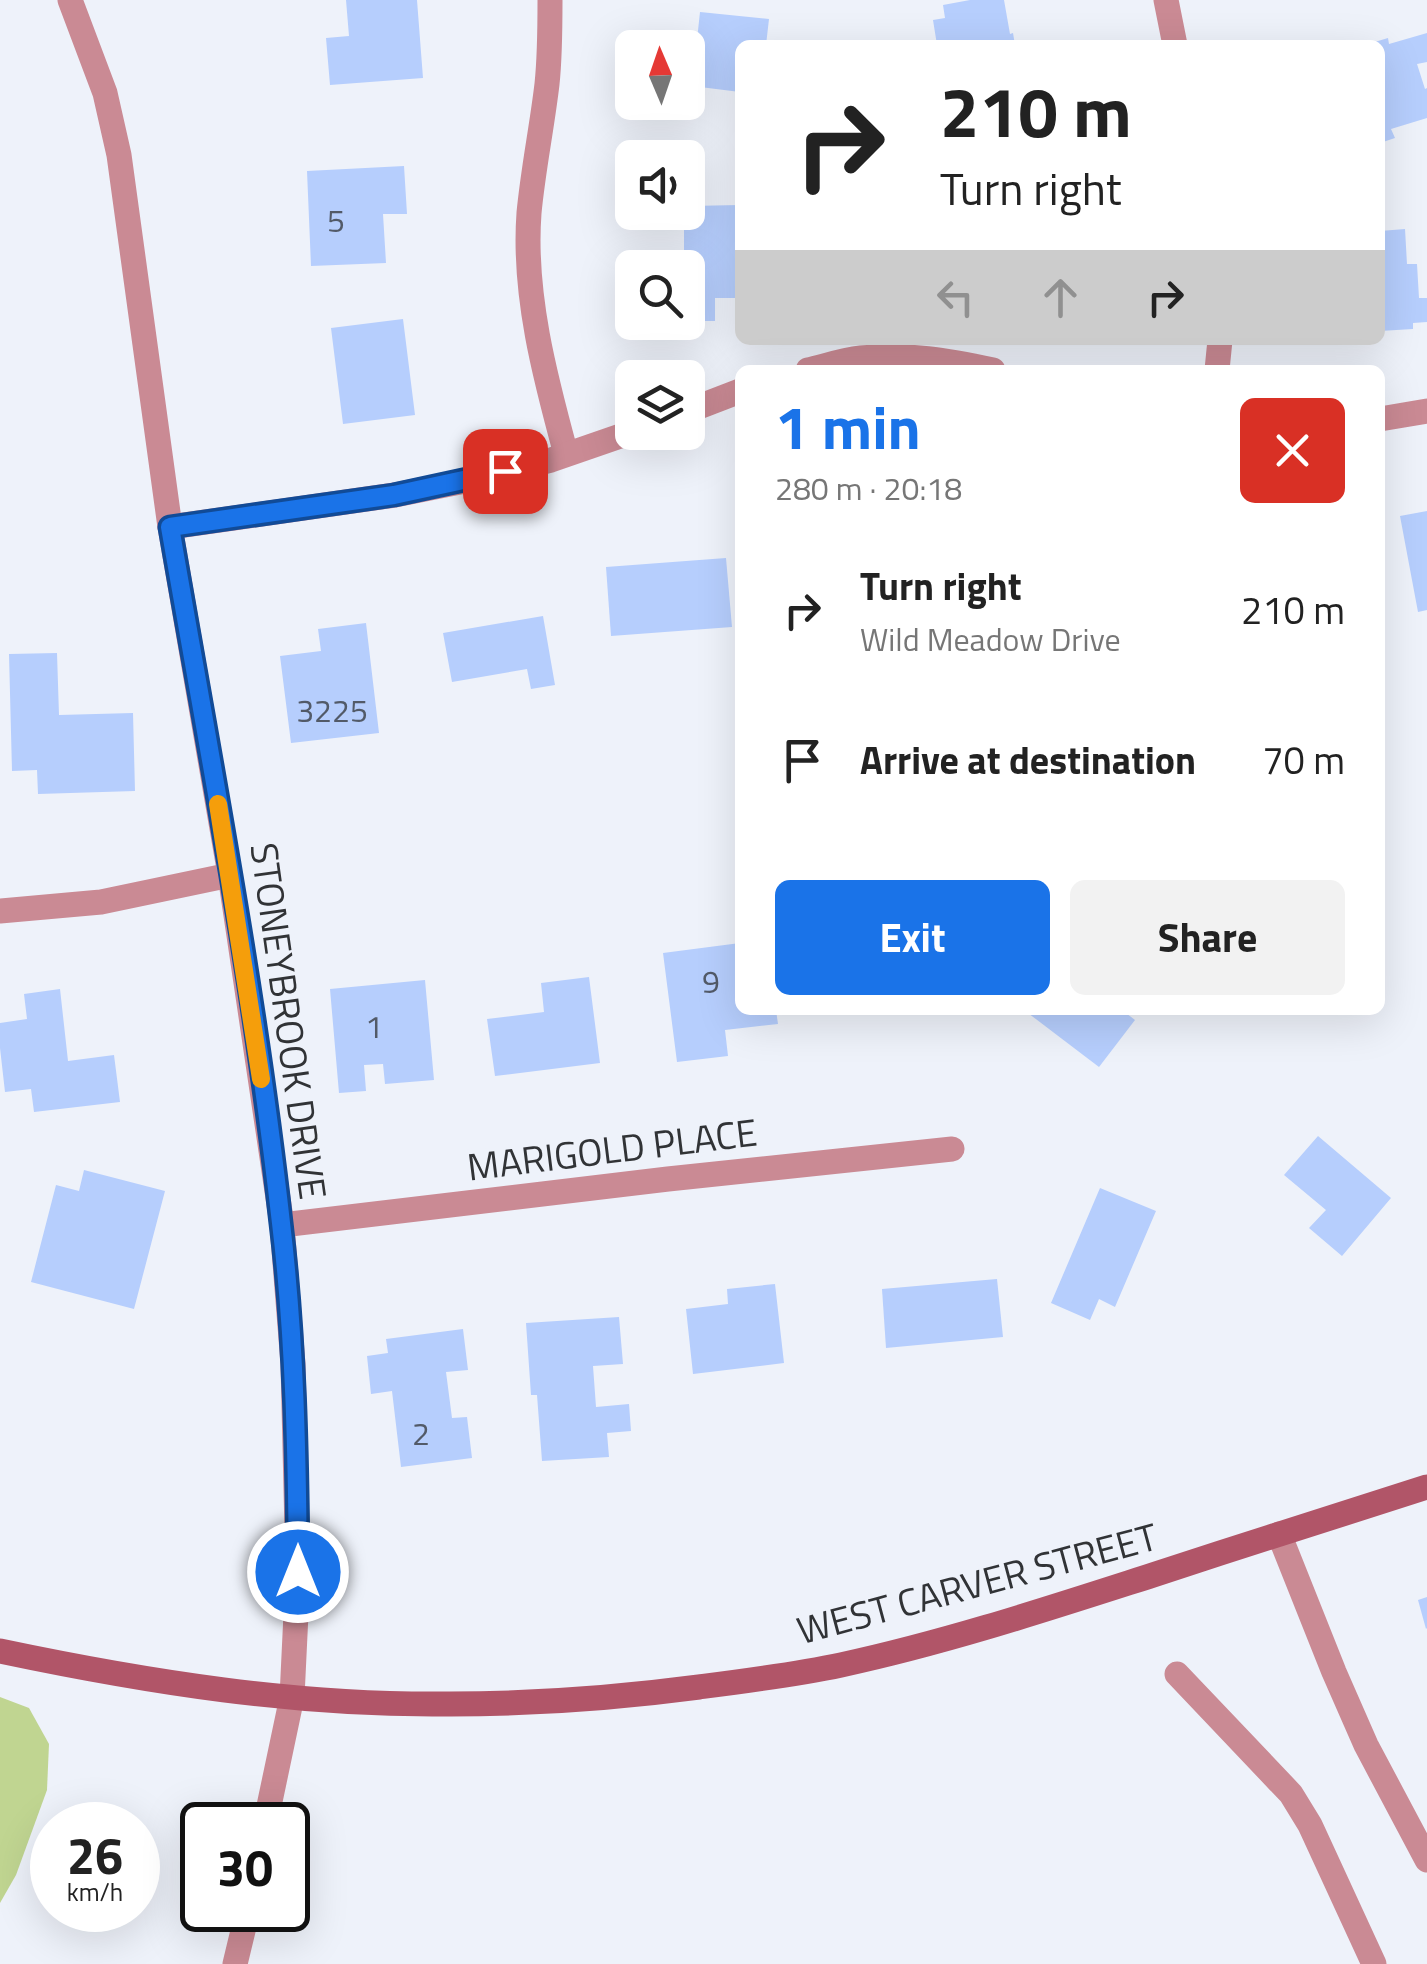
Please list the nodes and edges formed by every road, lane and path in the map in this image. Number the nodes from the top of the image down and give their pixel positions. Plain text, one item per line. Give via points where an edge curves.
1 (70, 0) edge
2 (550, 0) edge
3 (1166, 0) edge
4 (1174, 40) edge
5 (828, 365) edge
6 (964, 365) edge
7 (735, 393) edge
8 (705, 404) edge
9 (1427, 412) edge
10 (1385, 418) edge
11 (615, 438) edge
12 (566, 454) junction
13 (170, 527) junction
14 (230, 876) junction
15 (0, 911) edge
16 (952, 1150) dead end
17 (282, 1225) junction
18 (1427, 1488) edge
19 (1279, 1534) junction
20 (0, 1651) edge
21 (1177, 1674) dead end
22 (292, 1697) junction
23 (270, 1802) edge
24 (1427, 1860) edge
25 (243, 1932) edge
26 (236, 1964) edge
27 (1374, 1964) edge

1 - 13 street, STONEYBROOK DRIVE via 105,93 119,155
2 - 12 street via 529,246 543,361
3 - 4 street
5 - 6 street via 888,356
7 - 8 street
9 - 10 street
11 - 12 street
12 - 13 street via 394,495
13 - 14 street, STONEYBROOK DRIVE
14 - 15 street via 102,902
14 - 17 street, STONEYBROOK DRIVE
16 - 17 street, MARIGOLD PLACE
17 - 22 street, STONEYBROOK DRIVE via 297,1478
18 - 19 street, WEST CARVER STREET
19 - 22 street, WEST CARVER STREET via 840,1666 636,1695 532,1702
19 - 24 street via 1366,1745
20 - 22 street, WEST CARVER STREET
21 - 27 street via 1290,1794
22 - 23 street, STONEYBROOK DRIVE
25 - 26 street

